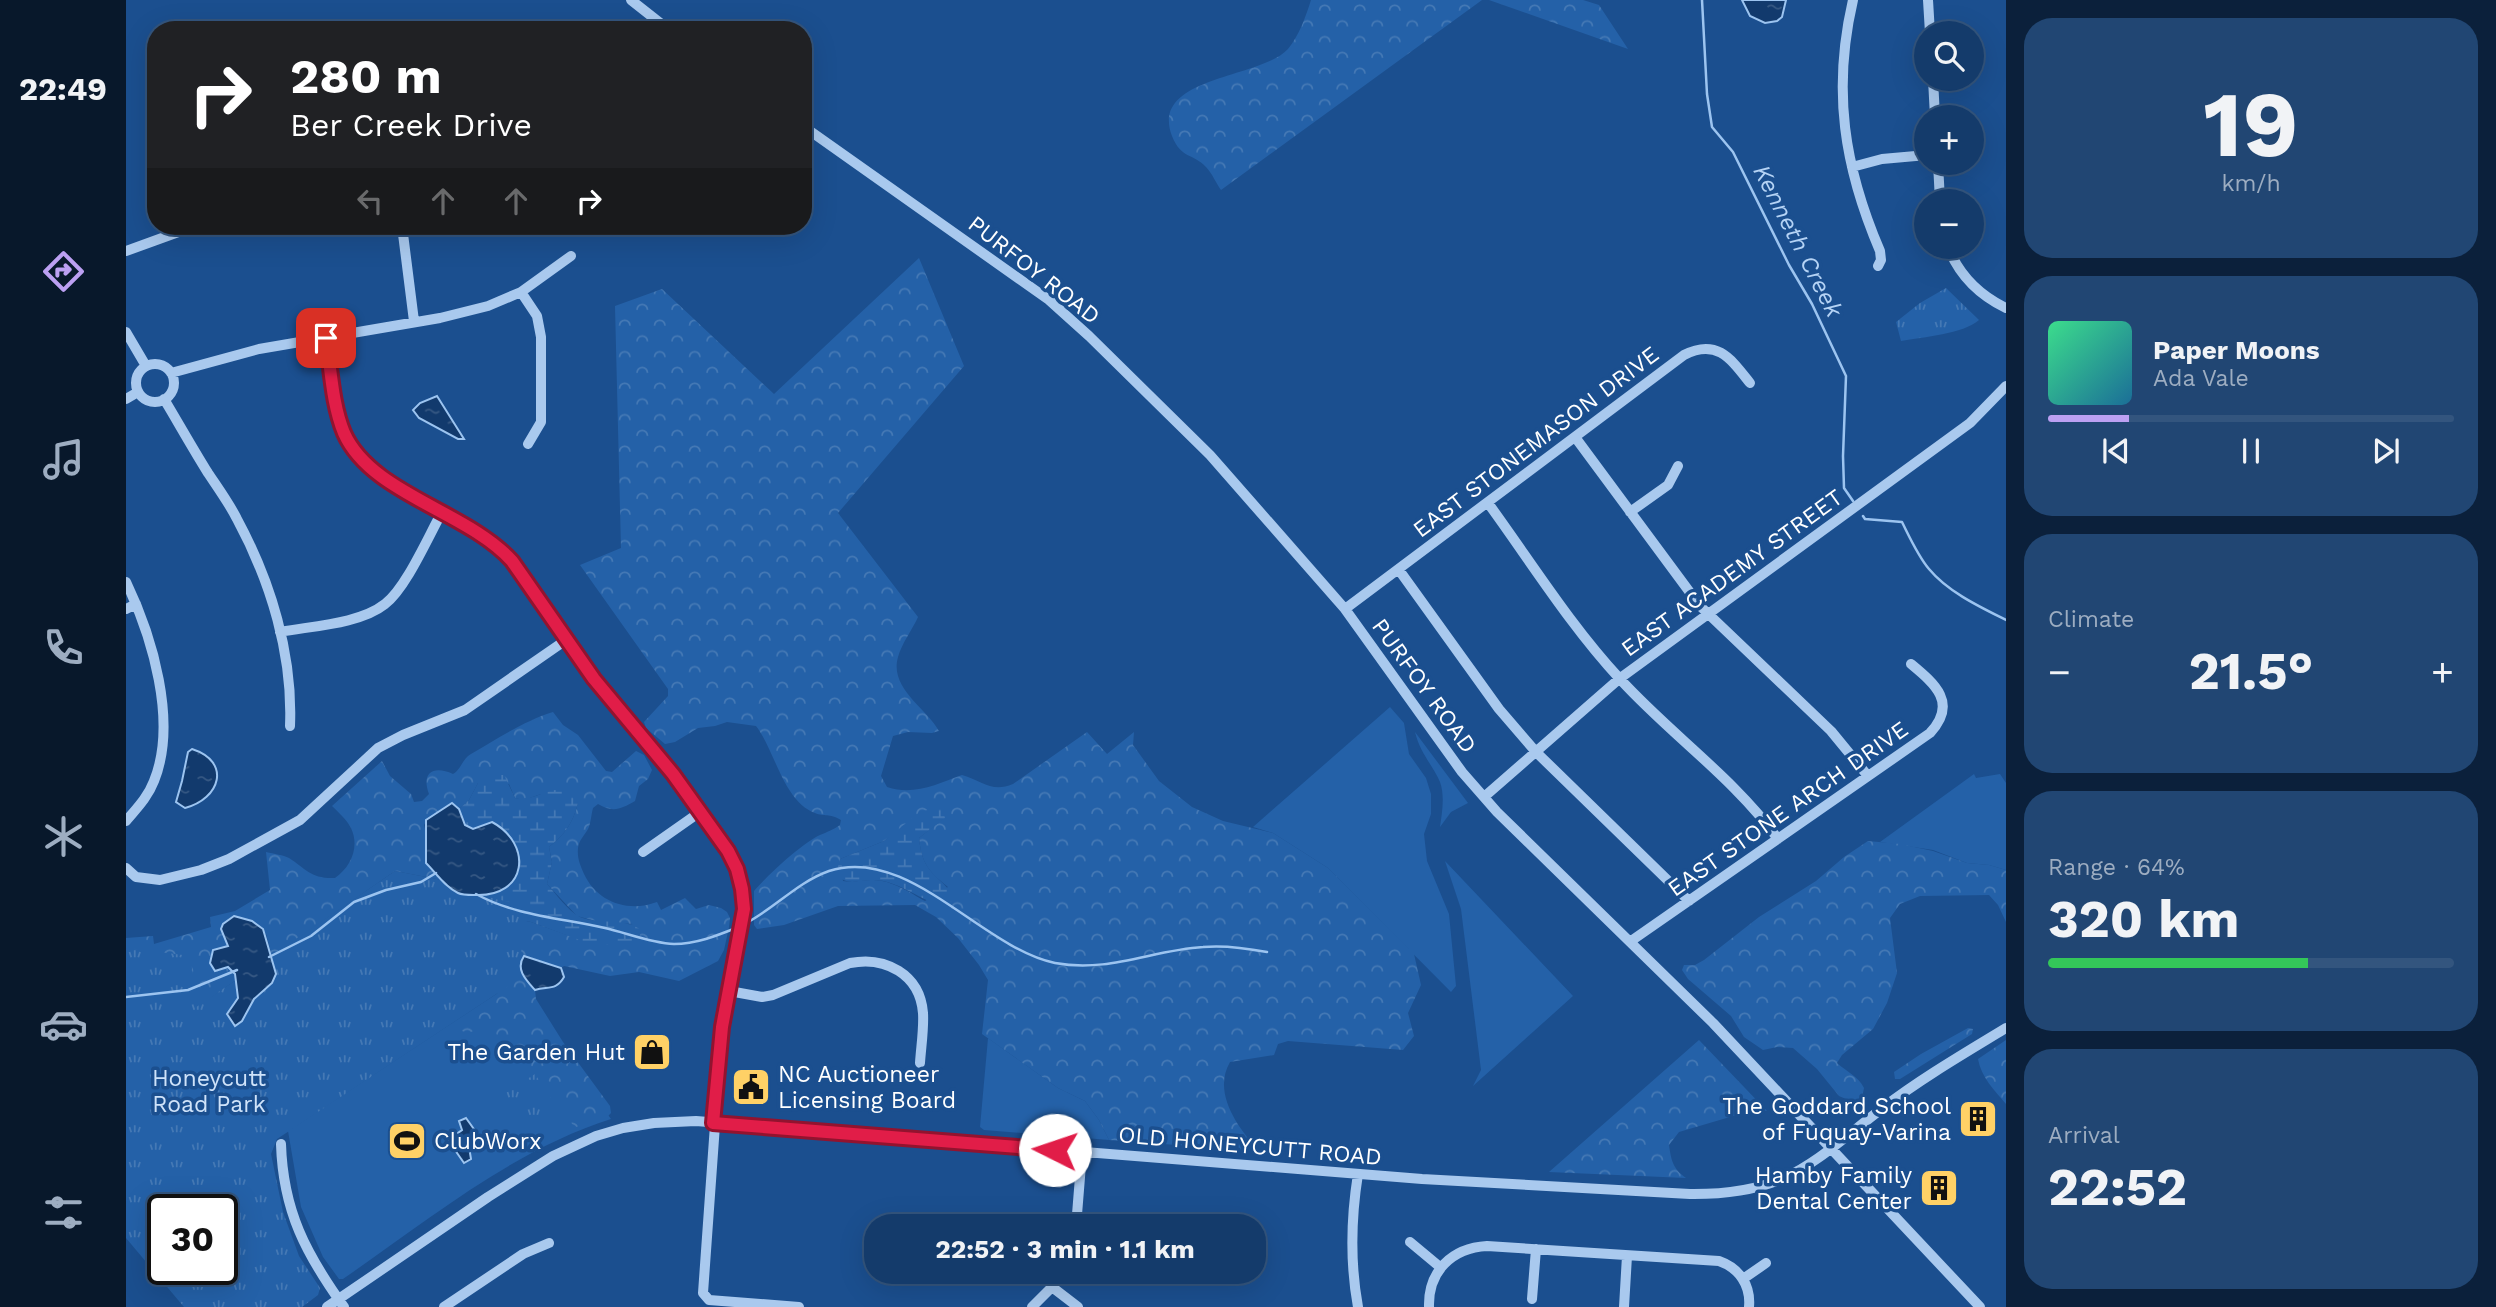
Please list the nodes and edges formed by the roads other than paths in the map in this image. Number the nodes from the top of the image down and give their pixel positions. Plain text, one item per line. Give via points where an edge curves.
1 (631, 0) edge
2 (1853, 0) edge
3 (1928, 0) edge
4 (658, 21) edge
5 (1929, 21) edge
6 (812, 132) edge
7 (1914, 156) edge
8 (1852, 167) junction
9 (170, 235) edge
10 (403, 235) edge
11 (126, 251) edge
12 (571, 256) dead end
13 (1954, 259) edge
14 (1878, 267) dead end
15 (521, 292) junction
16 (2006, 308) edge
17 (414, 321) junction
18 (126, 332) edge
19 (326, 338) junction
20 (146, 366) junction
21 (171, 373) junction
22 (1751, 383) dead end
23 (2006, 386) edge
24 (138, 392) junction
25 (126, 399) edge
26 (164, 399) junction
27 (1575, 437) junction
28 (528, 444) dead end
29 (1678, 467) dead end
30 (1488, 503) junction
31 (442, 512) junction
32 (1630, 512) junction
33 (1399, 570) junction
34 (126, 582) edge
35 (136, 604) junction
36 (126, 609) edge
37 (1345, 609) junction
38 (1708, 614) junction
39 (280, 632) junction
40 (566, 640) junction
41 (1911, 664) dead end
42 (1619, 679) junction
43 (290, 726) dead end
44 (1536, 752) junction
45 (1868, 776) junction
46 (1484, 797) junction
47 (700, 812) junction
48 (126, 821) edge
49 (1778, 839) junction
50 (643, 852) dead end
51 (126, 868) edge
52 (1689, 901) junction
53 (1631, 941) junction
54 (729, 991) junction
55 (2006, 1028) edge
56 (920, 1063) dead end
57 (713, 1123) junction
58 (281, 1144) dead end
59 (1831, 1151) junction
60 (1082, 1152) junction
61 (1358, 1174) junction
62 (1077, 1214) edge
63 (1410, 1242) dead end
64 (549, 1243) dead end
65 (1536, 1249) junction
66 (1627, 1256) junction
67 (1766, 1263) dead end
68 (1440, 1267) junction
69 (1743, 1279) junction
70 (1054, 1284) edge
71 (1052, 1287) junction
72 (1531, 1299) dead end
73 (341, 1303) edge
74 (327, 1307) edge
75 (444, 1307) edge
76 (799, 1307) edge
77 (1032, 1307) edge
78 (1078, 1307) edge
79 (1358, 1307) edge
80 (1429, 1307) edge
81 (1624, 1307) edge
82 (1749, 1307) edge
83 (1980, 1307) edge

1 - 4 street
2 - 8 street via 1842,70
3 - 5 street
6 - 37 street, PURFOY ROAD via 1071,319 1210,454
7 - 8 street
8 - 14 street via 1880,251
9 - 11 street
10 - 17 street
12 - 15 street
13 - 16 street via 1972,284
15 - 17 street via 488,306
15 - 28 street via 537,316 541,337 541,422
17 - 19 street
18 - 20 street
19 - 21 street via 259,349
19 - 31 street via 339,420 352,449 376,472
20 - 21 street via 161,365
20 - 24 street via 137,376
21 - 26 street via 173,385
22 - 27 street, EAST STONEMASON DRIVE via 1723,354 1699,349 1684,355
23 - 38 street, EAST ACADEMY STREET via 1970,423
24 - 25 street
24 - 26 street via 151,401
26 - 39 street via 237,517
27 - 30 street, EAST STONEMASON DRIVE
27 - 32 street
29 - 32 street via 1668,485
30 - 33 street, EAST STONEMASON DRIVE
30 - 42 street
31 - 39 street via 387,603 361,616
31 - 40 street via 502,549
32 - 38 street
33 - 37 street, EAST STONEMASON DRIVE
33 - 44 street via 1499,709
34 - 35 street
35 - 36 street
35 - 48 street via 156,671 163,738 154,781
37 - 46 street, PURFOY ROAD
38 - 42 street, EAST ACADEMY STREET
38 - 45 street via 1832,731
39 - 43 street via 290,689
40 - 47 street
40 - 51 street via 465,710 379,748 300,820 229,859 160,880 143,879
41 - 45 street, EAST STONE ARCH DRIVE via 1938,689 1943,709 1940,718 1930,733
42 - 44 street, EAST ACADEMY STREET
42 - 49 street via 1750,805
44 - 46 street, EAST ACADEMY STREET
44 - 52 street
45 - 49 street, EAST STONE ARCH DRIVE
46 - 53 street, PURFOY ROAD
47 - 50 street
47 - 54 street via 728,851 742,889 743,920
49 - 52 street, EAST STONE ARCH DRIVE
52 - 53 street, EAST STONE ARCH DRIVE
53 - 59 street, PURFOY ROAD
54 - 56 street via 762,997 850,963 885,963 909,979 919,997 923,1014
54 - 57 street
55 - 59 street, OLD HONEYCUTT ROAD via 1885,1107
57 - 60 street, OLD HONEYCUTT ROAD
57 - 73 street, OLD HONEYCUTT ROAD via 641,1125 575,1145 488,1196
57 - 76 street via 702,1293 709,1300
58 - 73 street via 297,1230
59 - 61 street, OLD HONEYCUTT ROAD via 1786,1178 1718,1194
59 - 83 street, PURFOY ROAD
60 - 61 street, OLD HONEYCUTT ROAD
60 - 62 street
61 - 79 street via 1352,1250
63 - 68 street
64 - 75 street via 534,1247
65 - 66 street
65 - 68 street via 1479,1247 1460,1252
65 - 72 street
66 - 69 street via 1719,1261
66 - 81 street
67 - 69 street
68 - 80 street
69 - 82 street
70 - 71 street
71 - 77 street
71 - 78 street
73 - 74 street, OLD HONEYCUTT ROAD

